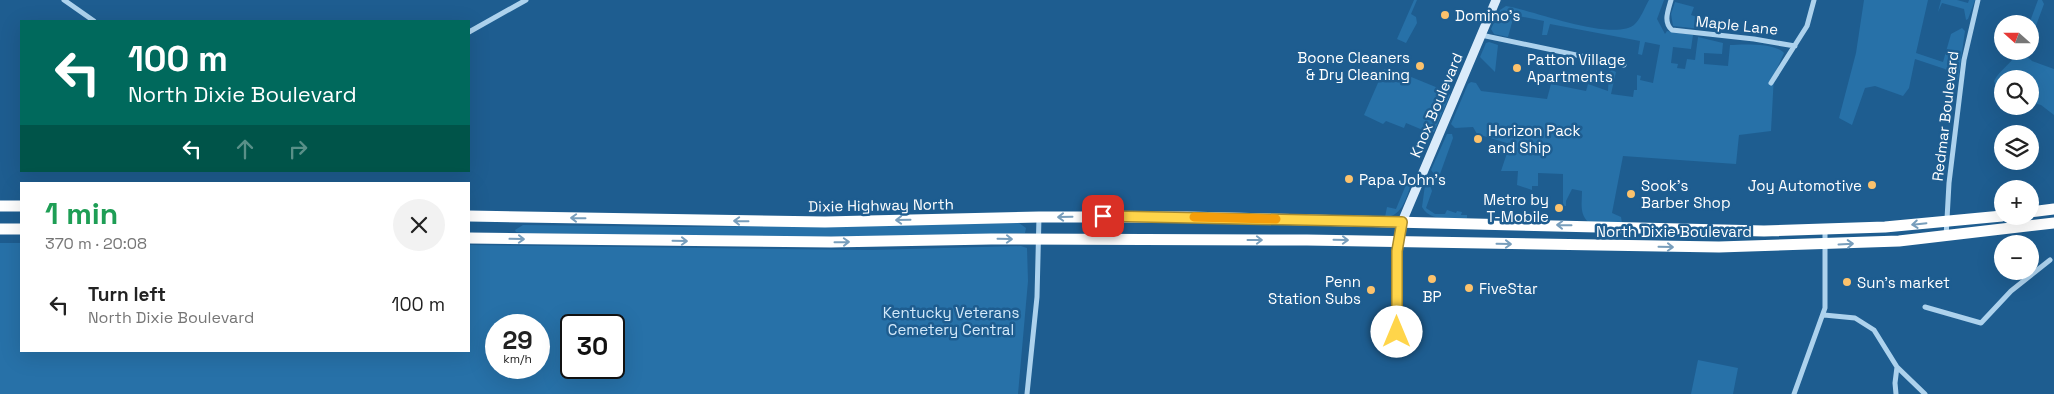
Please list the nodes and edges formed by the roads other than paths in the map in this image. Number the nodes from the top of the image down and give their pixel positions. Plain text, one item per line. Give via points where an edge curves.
1 (64, 0) edge
2 (526, 0) edge
3 (1496, 0) edge
4 (1671, 0) edge
5 (1814, 0) edge
6 (1978, 0) edge
7 (93, 20) edge
8 (470, 31) edge
9 (1481, 35) junction
10 (1795, 46) junction
11 (1624, 65) dead end
12 (1771, 83) dead end
13 (0, 206) edge
14 (20, 206) edge
15 (2054, 208) edge
16 (2039, 210) edge
17 (470, 216) edge
18 (1039, 217) junction
19 (1994, 217) edge
20 (1294, 220) joint
21 (1946, 221) junction
22 (1402, 222) junction
23 (2054, 223) edge
24 (0, 229) edge
25 (20, 229) edge
26 (1825, 230) junction
27 (1946, 237) junction
28 (470, 238) edge
29 (1038, 240) junction
30 (1398, 241) junction
31 (1825, 245) junction
32 (2050, 260) dead end
33 (1925, 307) dead end
34 (1824, 316) junction
35 (1397, 332) dead end
36 (1897, 367) junction
37 (1027, 394) edge
38 (1794, 394) edge
39 (1896, 394) edge
40 (1925, 394) edge

1 - 7 street
2 - 8 street
3 - 9 main road, Knox Boulevard
4 - 10 street, Maple Lane via 1667,24 1675,31
5 - 10 street via 1810,18
6 - 21 street, Redmar Boulevard via 1964,60
9 - 11 street
9 - 22 main road, Knox Boulevard
10 - 12 street
13 - 14 highway
15 - 16 highway
18 -> 17 highway, Dixie Highway North via 825,222
20 -> 18 highway, Dixie Highway North
18 - 29 street
19 - 21 highway, North Dixie Boulevard
20 - 22 highway, North Dixie Boulevard
21 -> 26 highway, North Dixie Boulevard
21 - 27 street, Redmar Boulevard
26 -> 22 highway, North Dixie Boulevard
22 - 30 street
23 - 27 highway, North Dixie Boulevard
24 - 25 highway
26 - 31 street
31 -> 27 highway, North Dixie Boulevard
28 -> 29 highway via 831,242
29 -> 30 highway, North Dixie Boulevard
29 - 37 street via 1037,297
30 -> 31 highway, North Dixie Boulevard via 1707,247
30 - 35 street
31 - 34 street
32 - 33 street via 2011,290 1981,323
34 - 36 street via 1855,318 1874,330
34 - 38 street
36 - 39 street
36 - 40 street

